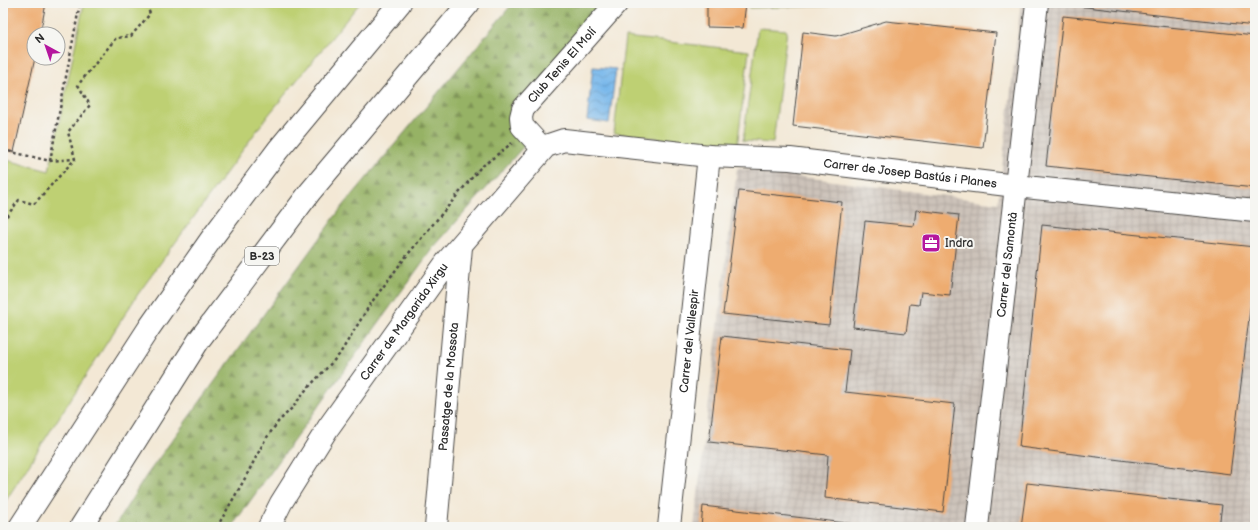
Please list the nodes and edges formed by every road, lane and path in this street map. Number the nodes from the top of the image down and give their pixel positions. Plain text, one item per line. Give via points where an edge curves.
1 (80, 3) edge
2 (146, 3) edge
3 (400, 3) edge
4 (469, 3) edge
5 (617, 3) edge
6 (1037, 3) edge
7 (526, 131) junction
8 (564, 140) joint
9 (543, 149) junction
10 (3, 150) edge
11 (709, 156) junction
12 (75, 159) junction
13 (50, 161) junction
14 (1016, 186) junction
15 (1255, 211) edge
16 (3, 222) edge
17 (461, 247) junction
18 (20, 527) edge
19 (80, 527) edge
20 (217, 527) edge
21 (269, 527) edge
22 (436, 527) edge
23 (669, 527) edge
24 (977, 527) edge

1 - 13 path
2 - 12 path via 150,14 131,36 116,38 78,85 90,105 68,132
3 - 18 main road via 278,150 212,238 149,328
4 - 19 main road, B-23 via 310,192 199,340
5 - 7 main road, Club Tenis El Molí via 523,109 520,117
6 - 14 main road, Carrer del Samontà
7 - 9 main road, Club Tenis El Molí
7 - 20 path via 480,168 404,259 371,303 339,355 304,392 265,440
8 - 9 main road, Carrer de Margarida Xirgu
8 - 11 main road, Carrer de Josep Bastús i Planes
9 - 17 main road, Carrer de Margarida Xirgu
10 - 13 path
11 - 14 main road, Carrer de Josep Bastús i Planes via 790,159
11 - 23 main road, Carrer del Vallespir
12 - 13 path
12 - 16 path via 34,204 19,200
14 - 15 main road, Carrer de Josep Bastús i Planes
14 - 24 main road, Carrer del Samontà
17 - 21 main road, Carrer de Margarida Xirgu via 448,260 328,428
17 - 22 main road, Passatge de la Mossota

